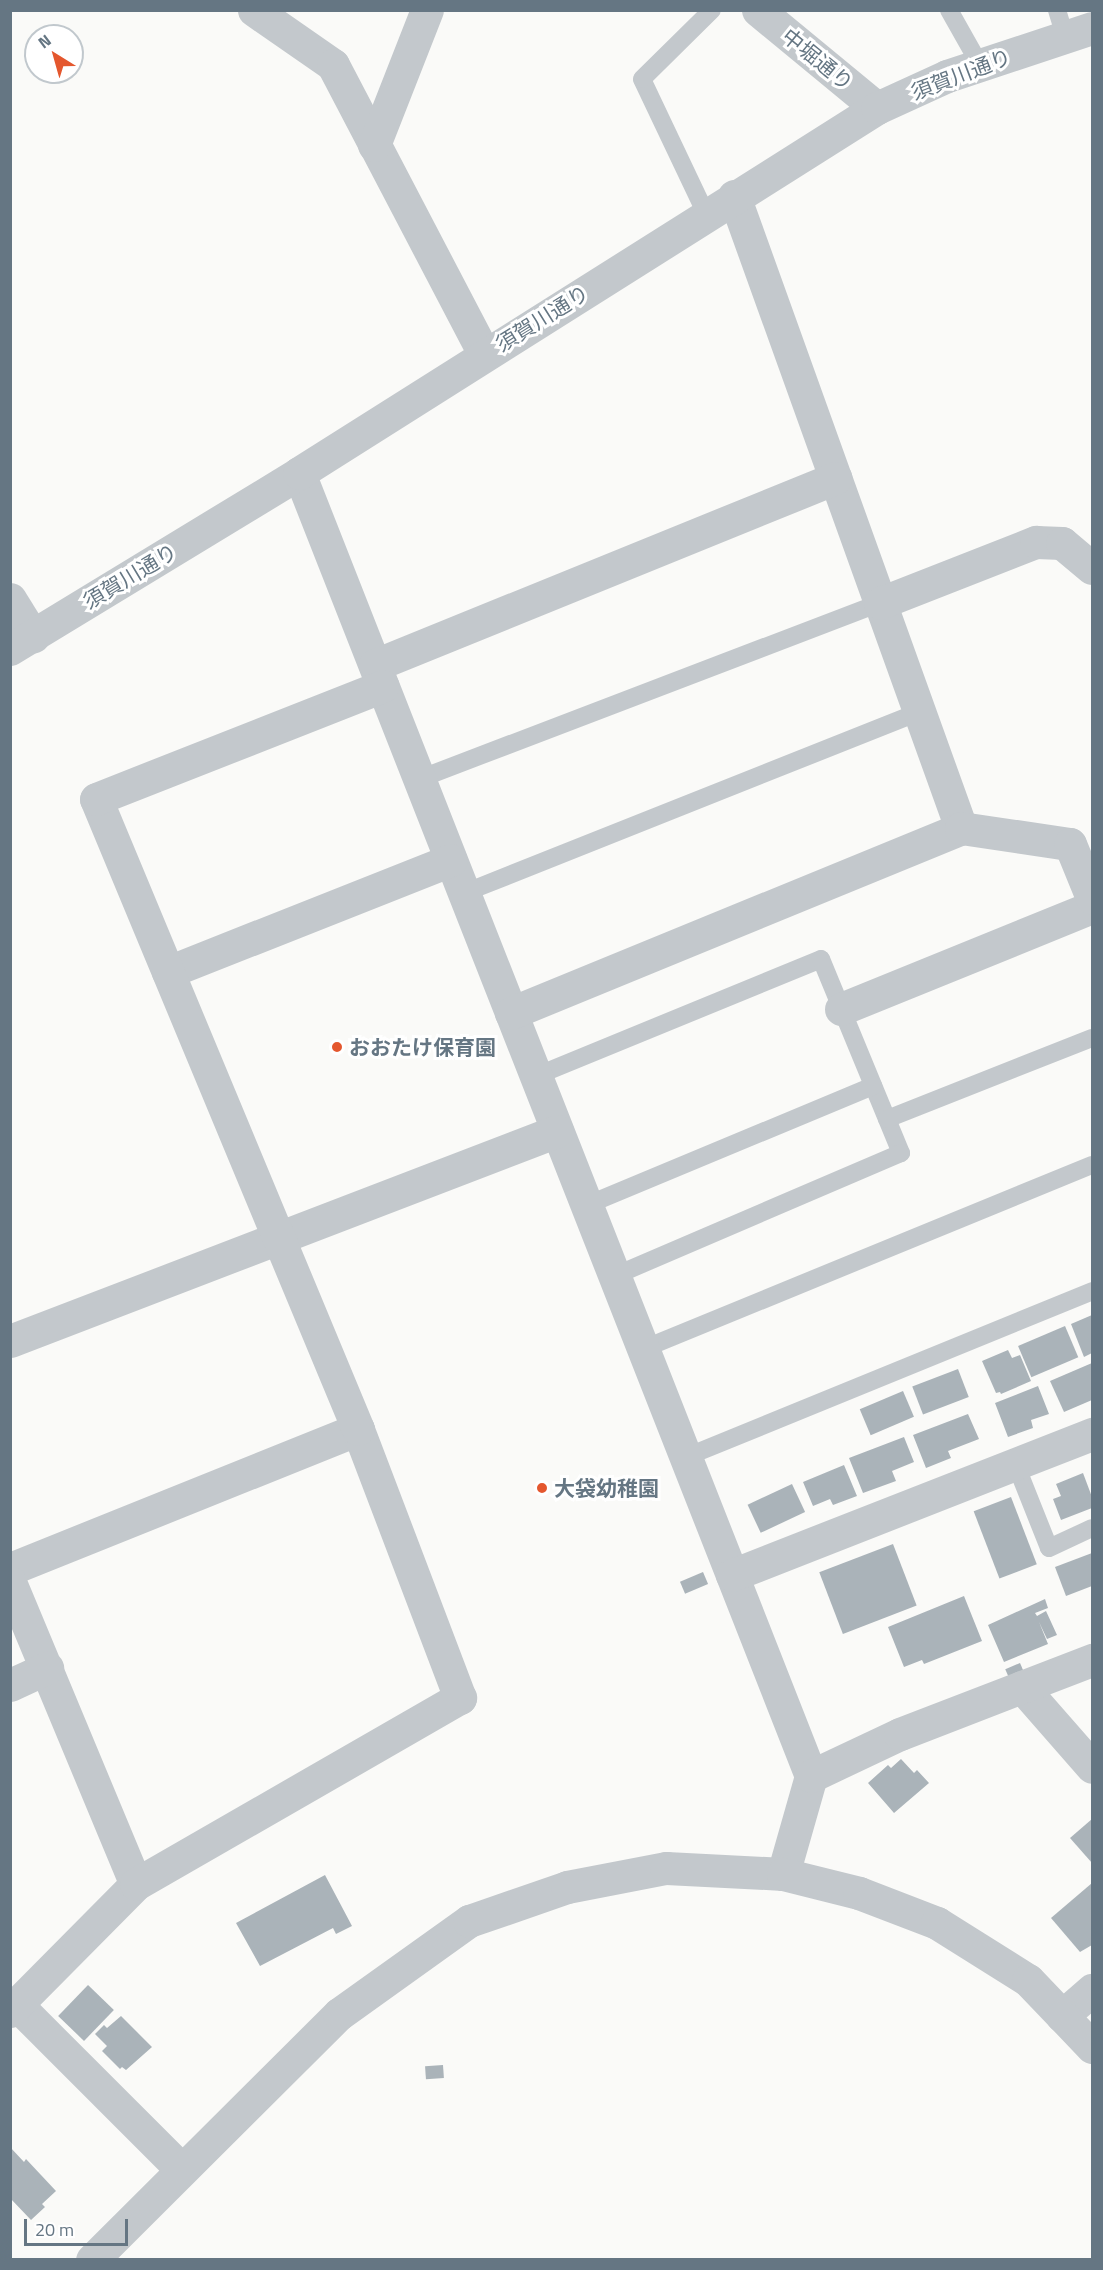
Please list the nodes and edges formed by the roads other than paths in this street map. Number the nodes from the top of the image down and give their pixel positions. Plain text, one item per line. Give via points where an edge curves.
1 (254, 10) edge
2 (427, 10) edge
3 (712, 10) edge
4 (758, 10) edge
5 (949, 10) edge
6 (1072, 25) edge
7 (980, 65) junction
8 (877, 108) junction
9 (374, 145) junction
10 (734, 196) junction
11 (706, 214) junction
12 (484, 354) junction
13 (299, 473) junction
14 (835, 478) junction
15 (1092, 568) edge
16 (10, 599) edge
17 (880, 603) junction
18 (22, 642) edge
19 (379, 676) junction
20 (919, 712) junction
21 (419, 779) junction
22 (961, 828) junction
23 (451, 860) junction
24 (464, 893) junction
25 (1092, 898) edge
26 (1092, 907) edge
27 (168, 972) junction
28 (841, 1009) junction
29 (511, 1013) junction
30 (1092, 1038) edge
31 (536, 1076) junction
32 (873, 1086) junction
33 (887, 1119) junction
34 (557, 1131) junction
35 (1092, 1165) edge
36 (587, 1205) junction
37 (279, 1238) junction
38 (614, 1276) junction
39 (1092, 1291) edge
40 (10, 1341) edge
41 (643, 1348) junction
42 (358, 1429) junction
43 (1092, 1434) edge
44 (686, 1457) junction
45 (1016, 1465) junction
46 (1092, 1528) edge
47 (10, 1569) edge
48 (732, 1575) junction
49 (10, 1582) edge
50 (1092, 1660) edge
51 (47, 1668) junction
52 (10, 1684) edge
53 (1022, 1687) junction
54 (1092, 1767) edge
55 (811, 1776) junction
56 (783, 1874) junction
57 (136, 1884) junction
58 (1092, 1990) edge
59 (14, 2008) edge
60 (1062, 2016) junction
61 (1092, 2047) edge
62 (182, 2170) junction
63 (92, 2259) edge

1 - 9 street via 333,65
2 - 9 street
3 - 11 lane via 642,79
4 - 8 street, 中堀通り
5 - 7 lane
6 - 7 street, 須賀川通り
7 - 8 street, 須賀川通り
8 - 10 street, 須賀川通り
9 - 12 street
10 - 11 street, 須賀川通り
10 - 14 street
11 - 12 street, 須賀川通り
12 - 13 street, 須賀川通り
13 - 18 street, 須賀川通り
13 - 19 street
14 - 17 street
14 - 19 street
15 - 17 street via 1062,543 1036,542
16 - 18 street
17 - 20 street
17 - 21 lane
19 - 21 street
19 - 27 street via 96,800
20 - 22 street
20 - 24 lane
21 - 23 street
22 - 25 street via 1070,844
22 - 29 street
23 - 24 street
23 - 27 street
24 - 29 street
26 - 28 street
27 - 37 street
28 - 31 lane via 820,959
28 - 32 lane
29 - 31 street
30 - 33 lane
31 - 34 street
32 - 33 lane
32 - 36 lane
33 - 38 lane via 901,1153
34 - 36 street
34 - 37 street
35 - 41 lane
36 - 38 street
37 - 40 street
37 - 42 street
38 - 41 street
39 - 44 lane
41 - 44 street
42 - 47 street
42 - 57 street via 460,1698
43 - 45 street
44 - 48 street
45 - 46 lane via 1049,1548
45 - 48 street
48 - 55 street
49 - 51 street
50 - 53 street
51 - 52 street
51 - 57 street
53 - 54 street
53 - 55 street via 900,1734
55 - 56 street
56 - 60 street via 859,1893 937,1923 1028,1980
56 - 62 street via 666,1868 567,1887 469,1921 339,2014
57 - 59 street
58 - 60 street
59 - 62 street
60 - 61 street
62 - 63 street

